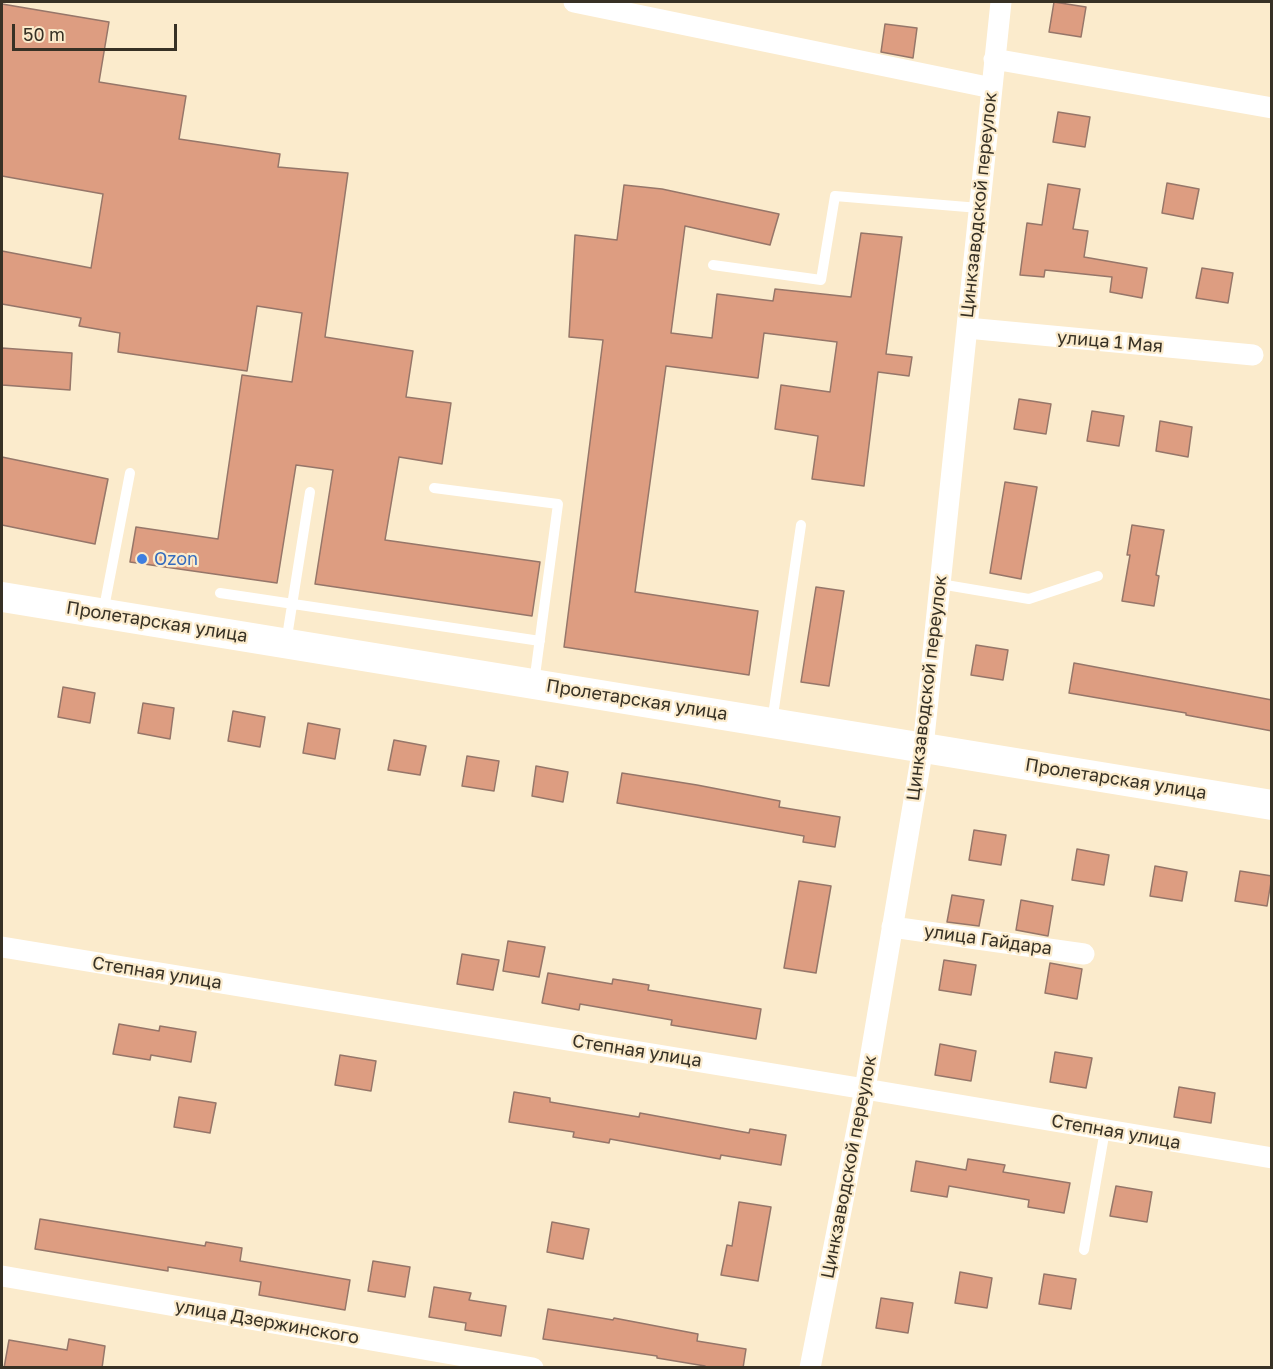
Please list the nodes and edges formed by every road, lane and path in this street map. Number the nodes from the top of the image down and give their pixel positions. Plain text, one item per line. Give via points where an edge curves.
1 (574, 2) edge
2 (1000, 2) edge
3 (994, 59) junction
4 (992, 88) junction
5 (1272, 108) edge
6 (979, 208) junction
7 (714, 265) dead end
8 (967, 328) junction
9 (1253, 356) dead end
10 (130, 473) dead end
11 (434, 488) dead end
12 (310, 492) dead end
13 (801, 525) dead end
14 (1098, 576) dead end
15 (940, 584) junction
16 (220, 593) dead end
17 (2, 597) edge
18 (292, 604) junction
19 (103, 613) junction
20 (540, 641) junction
21 (286, 643) junction
22 (534, 684) junction
23 (772, 723) junction
24 (922, 747) junction
25 (1272, 805) edge
26 (892, 927) junction
27 (2, 948) edge
28 (1084, 954) dead end
29 (865, 1089) junction
30 (1105, 1130) junction
31 (1272, 1158) edge
32 (1084, 1250) dead end
33 (2, 1276) edge
34 (533, 1368) edge
35 (810, 1368) edge

1 - 4 street
2 - 3 street, Цинкзаводской переулок
3 - 4 street, Цинкзаводской переулок
3 - 5 street
4 - 6 street, Цинкзаводской переулок
6 - 7 lane via 835,196 821,280
6 - 8 street, Цинкзаводской переулок
8 - 9 street, улица 1 Мая
8 - 15 street, Цинкзаводской переулок
10 - 19 lane
11 - 20 lane via 558,504
12 - 18 lane
13 - 23 lane
14 - 15 lane via 1029,599
15 - 24 street, Цинкзаводской переулок
16 - 18 lane
17 - 19 main road, Пролетарская улица
18 - 20 lane
18 - 21 lane
19 - 21 main road, Пролетарская улица
20 - 22 lane
21 - 22 main road, Пролетарская улица
22 - 23 main road, Пролетарская улица
23 - 24 main road, Пролетарская улица
24 - 25 main road, Пролетарская улица
24 - 26 street, Цинкзаводской переулок
26 - 28 street, улица Гайдара
26 - 29 street, Цинкзаводской переулок
27 - 29 street, Степная улица
29 - 30 street, Степная улица
29 - 35 street, Цинкзаводской переулок
30 - 31 street, Степная улица
30 - 32 lane
33 - 34 street, улица Дзержинского

